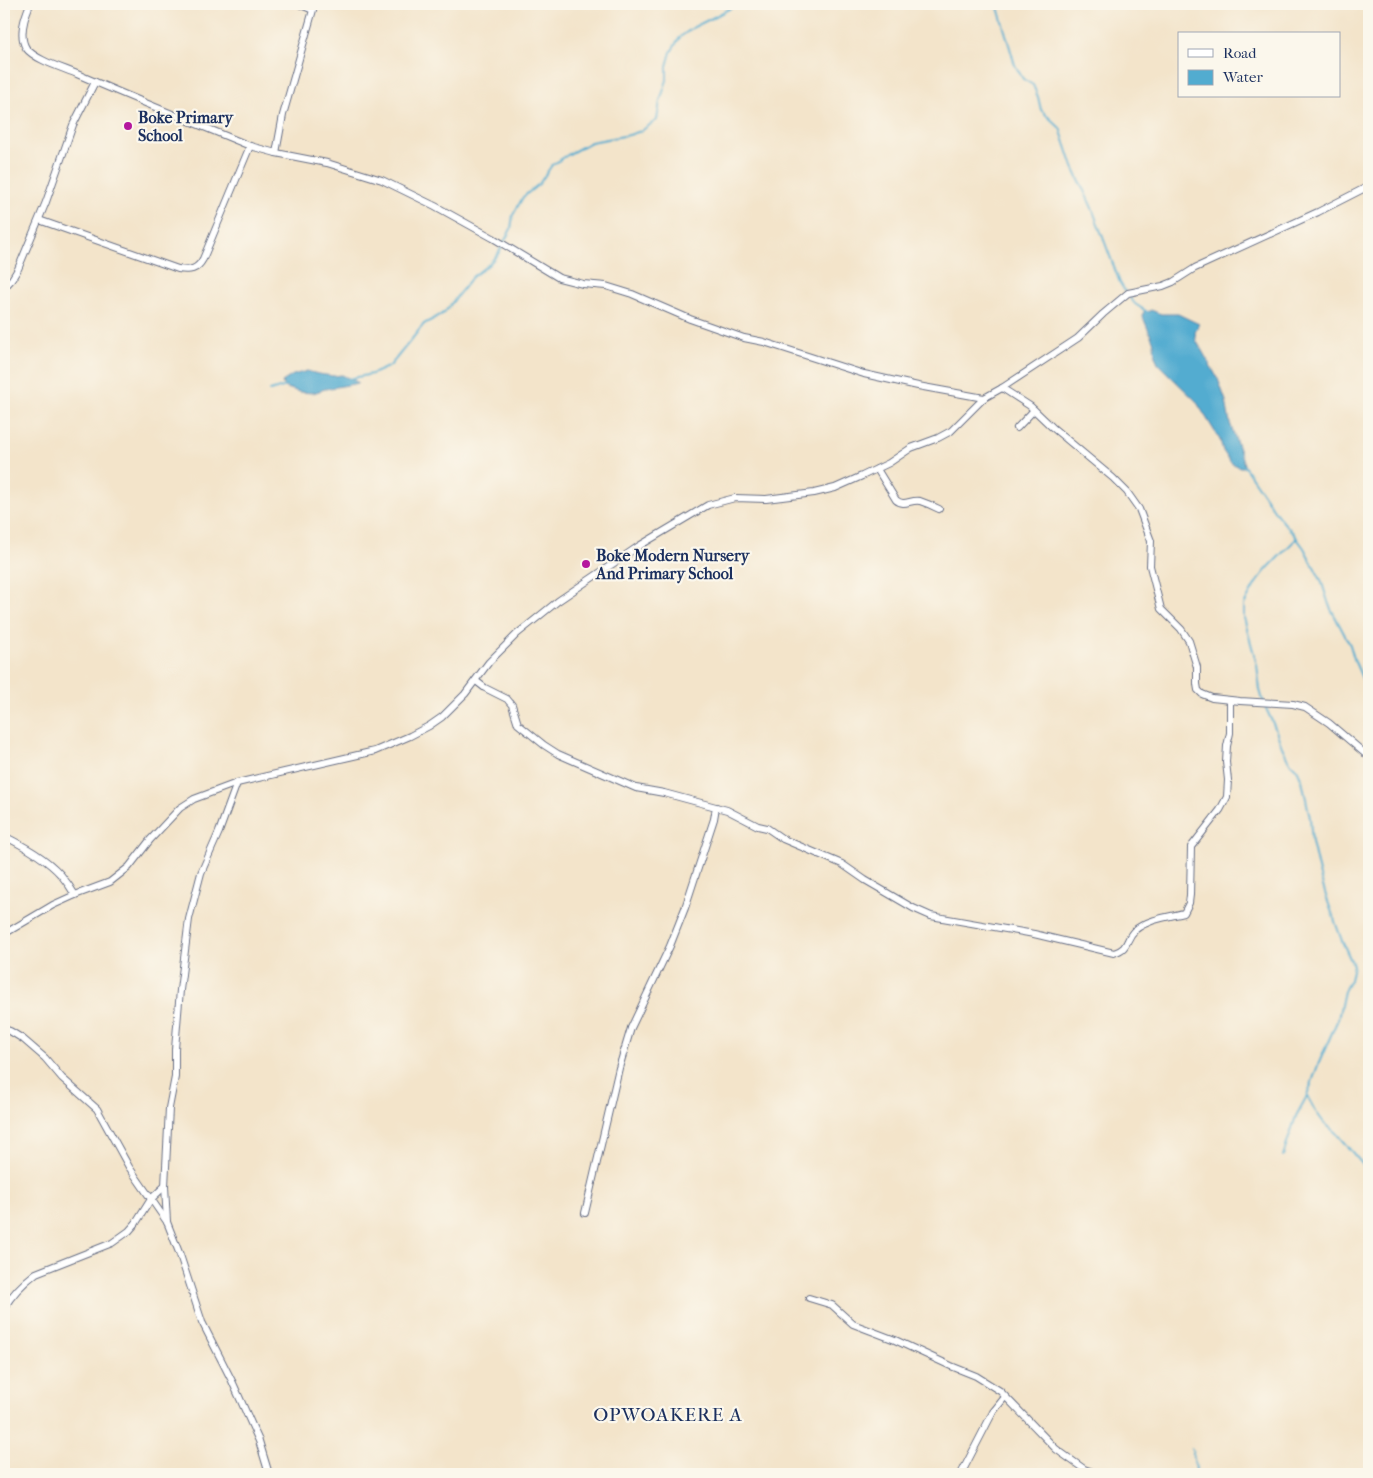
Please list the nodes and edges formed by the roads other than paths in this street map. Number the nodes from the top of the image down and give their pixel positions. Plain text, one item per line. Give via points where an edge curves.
1 (30, 4) edge
2 (299, 4) edge
3 (95, 82) junction
4 (250, 146) junction
5 (276, 152) junction
6 (1369, 186) edge
7 (38, 220) junction
8 (4, 288) edge
9 (1002, 388) junction
10 (984, 398) junction
11 (1034, 410) junction
12 (1017, 428) dead end
13 (877, 469) junction
14 (939, 509) dead end
15 (476, 681) junction
16 (1230, 700) junction
17 (1369, 757) edge
18 (237, 783) junction
19 (716, 808) junction
20 (4, 836) edge
21 (75, 895) junction
22 (4, 934) edge
23 (4, 1029) edge
24 (166, 1186) junction
25 (151, 1199) junction
26 (585, 1212) dead end
27 (167, 1222) junction
28 (809, 1298) dead end
29 (4, 1308) edge
30 (1005, 1397) junction
31 (269, 1474) edge
32 (961, 1474) edge
33 (1098, 1474) edge

1 - 3 street via 22,32 26,47 41,59
2 - 5 street via 313,10 283,115
3 - 4 street
3 - 7 street via 73,125
4 - 5 street
4 - 7 street via 203,259 192,270 178,269
5 - 10 street via 382,180 493,238 559,278 632,294 744,338 864,374
6 - 9 street via 1195,268 1173,282 1128,293 1078,338
7 - 8 street via 18,269
9 - 10 street
9 - 11 street
10 - 13 street via 951,431 910,448
11 - 12 street
11 - 16 street via 1113,478 1139,509 1151,541 1150,566 1161,609 1189,641 1197,667 1198,690 1212,698
13 - 14 street via 896,500 905,504 920,501
13 - 15 street via 814,493 766,499 735,498 708,505 639,546 558,601 517,634
15 - 18 street via 442,717 400,741 375,751
15 - 19 street via 507,699 518,724 558,754 636,788
16 - 17 street via 1305,707
16 - 19 street via 1227,797 1191,848 1188,907 1184,913 1143,925 1130,935 1121,951 1114,953 1034,934 931,916 842,864
18 - 21 street via 194,799 180,808 129,867 110,882
18 - 24 street via 201,873 189,919 169,1108
19 - 26 street via 685,908 631,1028
20 - 21 street via 39,856 60,874
21 - 22 street
23 - 25 street via 23,1039 97,1109
24 - 25 street
24 - 27 street
25 - 27 street
25 - 29 street via 136,1223 118,1239 36,1273 10,1297
27 - 31 street via 202,1322 259,1440
28 - 30 street via 832,1305 853,1324 976,1376
30 - 32 street via 993,1412
30 - 33 street via 1056,1449

